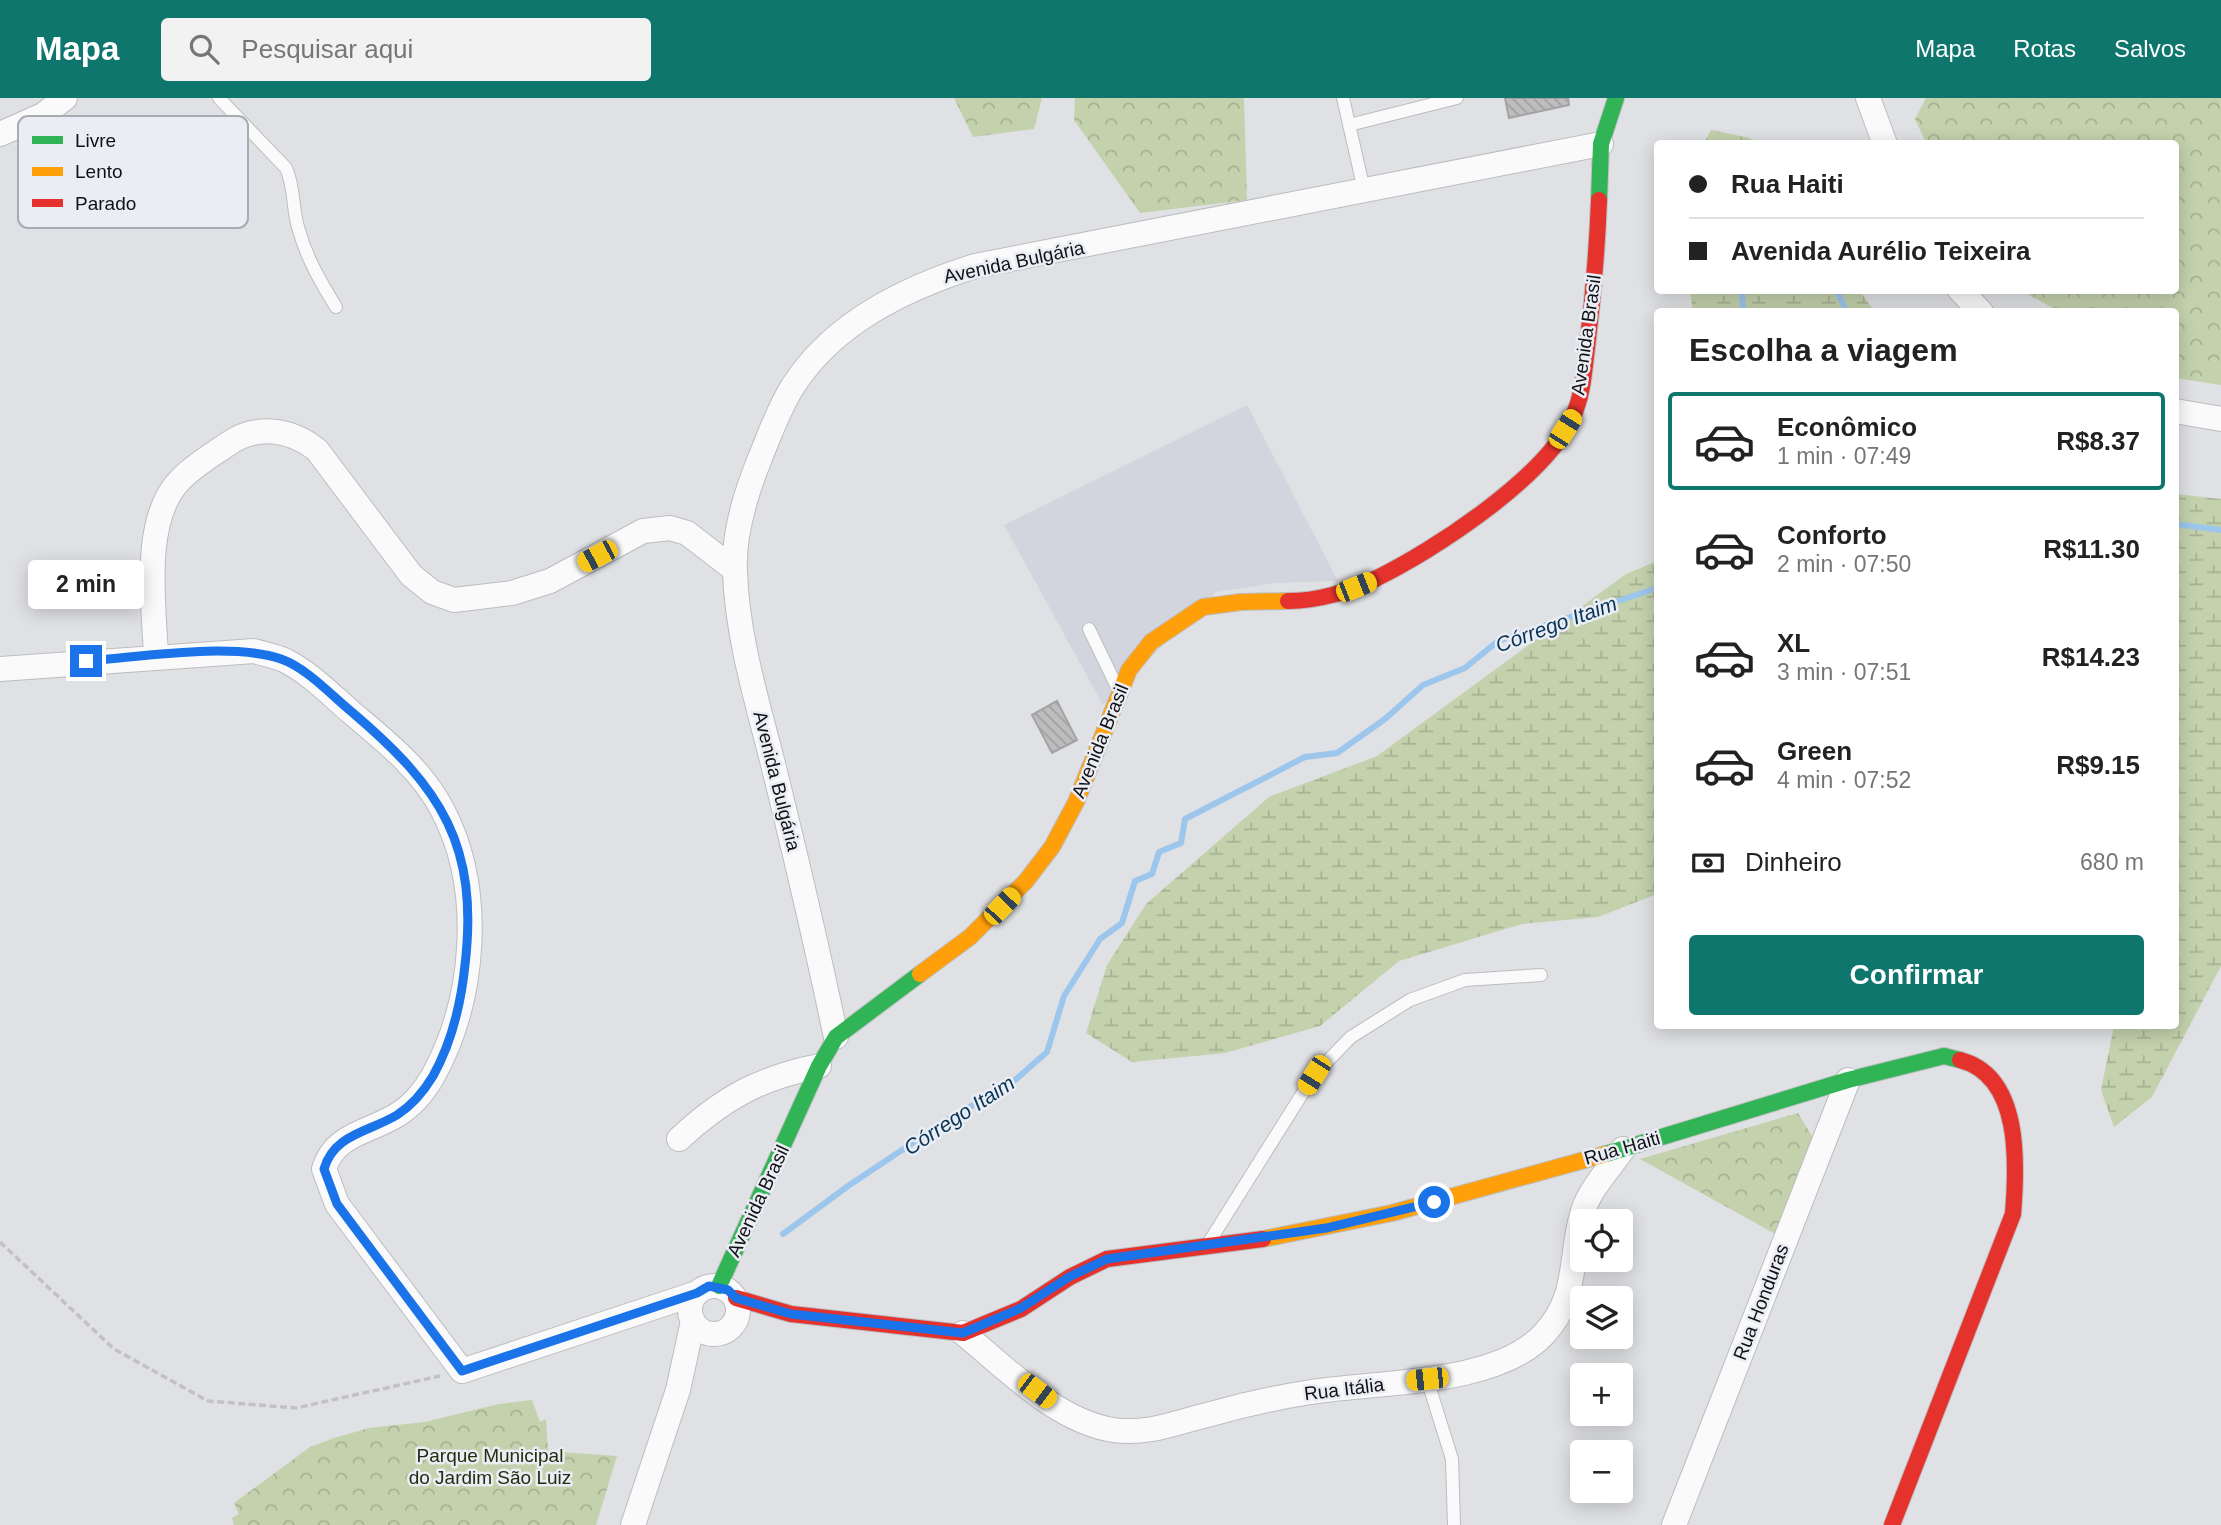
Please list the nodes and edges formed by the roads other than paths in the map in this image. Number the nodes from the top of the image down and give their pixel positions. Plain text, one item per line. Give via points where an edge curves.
1 (65, 98) edge
2 (219, 98) edge
3 (1343, 98) edge
4 (1457, 98) edge
5 (1616, 98) edge
6 (1868, 98) edge
7 (41, 116) edge
8 (236, 116) edge
9 (1349, 125) junction
10 (18, 126) edge
11 (248, 128) edge
12 (0, 134) edge
13 (1884, 140) edge
14 (1601, 144) junction
15 (1364, 190) junction
16 (1964, 294) edge
17 (336, 307) dead end
18 (1977, 308) edge
19 (2179, 412) edge
20 (2221, 419) edge
21 (735, 570) junction
22 (1089, 629) dead end
23 (156, 656) junction
24 (0, 669) edge
25 (1119, 691) junction
26 (1541, 975) dead end
27 (836, 1037) junction
28 (819, 1066) junction
29 (1848, 1080) junction
30 (679, 1139) dead end
31 (1623, 1149) junction
32 (1207, 1245) junction
33 (717, 1292) junction
34 (791, 1314) junction
35 (693, 1321) junction
36 (721, 1333) junction
37 (963, 1333) junction
38 (1427, 1379) junction
39 (678, 1390) junction
40 (1670, 1524) edge
41 (634, 1525) edge
42 (1454, 1525) edge
43 (1892, 1525) edge

1 - 7 street
2 - 8 lane
3 - 9 lane
4 - 9 lane
5 - 14 street, Avenida Brasil
6 - 13 street
9 - 15 lane
10 - 12 street
11 - 17 lane via 286,168 308,261
14 - 15 street, Avenida Bulgária
14 - 25 street, Avenida Brasil via 1595,287 1581,392 1573,417 1557,442 1520,482 1460,528 1374,580 1311,601 1203,607 1151,642
15 - 21 street, Avenida Bulgária via 975,266 892,298 818,355 794,385 750,483 740,519
16 - 18 street
19 - 20 street
21 - 23 street via 687,533 670,528 643,531 550,581 512,593 454,600 432,592 411,575 317,450 301,437 284,432 254,432 203,461 167,498 152,572
21 - 27 street, Avenida Bulgária via 744,645
22 - 25 lane
23 - 24 street
23 - 33 street via 254,651 285,660 391,745 427,787 457,842 470,925 452,1035 417,1098 399,1114 343,1141 327,1157 324,1169 337,1204 462,1371
25 - 27 street, Avenida Brasil via 1076,802 1052,847 1026,881 970,937
26 - 32 lane via 1465,981 1410,1000 1351,1037 1314,1075
27 - 28 street, Avenida Brasil
28 - 30 street via 747,1087
28 - 33 street, Avenida Brasil
29 - 31 street, Rua Haiti
29 - 40 street, Rua Honduras
29 - 43 street, Rua Haiti via 1944,1056 1960,1058 1997,1086 2009,1112 2015,1152 2013,1214
31 - 32 street, Rua Haiti via 1392,1213 1326,1228
31 - 38 street, Rua Itália via 1583,1211 1566,1299 1545,1334 1514,1357
32 - 37 street, Rua Haiti via 1107,1259 1021,1308
33 - 34 street, Rua Haiti
33 - 35 street via 691,1303
33 - 36 street via 738,1311 735,1322
34 - 36 street, Rua Haiti
34 - 37 street, Rua Haiti
35 - 36 street via 704,1332
35 - 39 street
36 - 39 street
37 - 38 street, Rua Itália via 1057,1407 1113,1430 1151,1432 1306,1392
38 - 42 lane via 1452,1459
39 - 41 street

